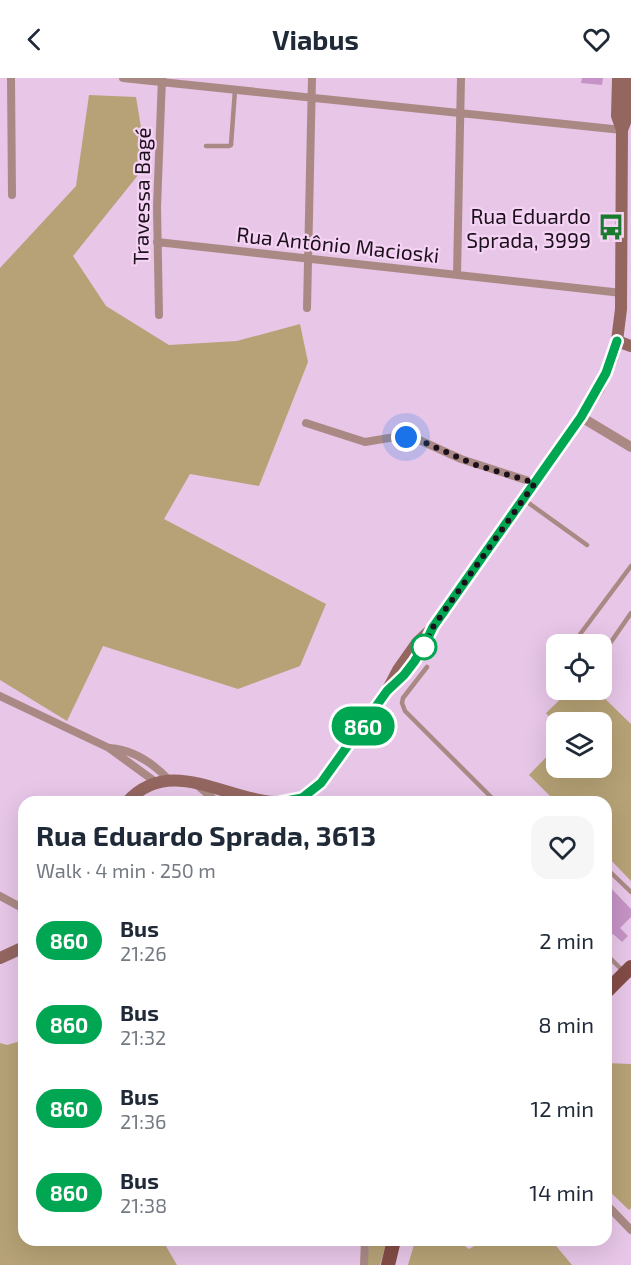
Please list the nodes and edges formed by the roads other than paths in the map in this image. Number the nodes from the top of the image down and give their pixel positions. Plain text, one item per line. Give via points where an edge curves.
1 (11, 78) edge
2 (123, 78) edge
3 (312, 78) edge
4 (461, 78) edge
5 (618, 78) edge
6 (628, 78) edge
7 (162, 80) edge
8 (235, 90) junction
9 (312, 97) junction
10 (460, 113) junction
11 (622, 130) junction
12 (207, 146) dead end
13 (12, 195) dead end
14 (627, 240) edge
15 (157, 242) junction
16 (309, 259) junction
17 (456, 275) junction
18 (622, 293) junction
19 (308, 308) dead end
20 (159, 315) dead end
21 (617, 341) junction
22 (631, 346) edge
23 (581, 417) junction
24 (306, 423) dead end
25 (631, 447) edge
26 (535, 483) junction
27 (523, 499) junction
28 (587, 545) dead end
29 (631, 566) edge
30 (631, 614) edge
31 (581, 634) edge
32 (612, 641) edge
33 (427, 667) dead end
34 (0, 696) edge
35 (163, 782) junction
36 (194, 782) junction
37 (134, 796) edge
38 (210, 796) edge
39 (243, 796) edge
40 (305, 796) edge
41 (490, 796) edge
42 (612, 874) edge
43 (631, 892) edge
44 (0, 896) edge
45 (18, 906) edge
46 (18, 949) edge
47 (0, 958) edge
48 (612, 958) edge
49 (628, 970) edge
50 (612, 986) edge
51 (612, 1210) edge
52 (631, 1230) edge
53 (365, 1246) edge
54 (393, 1246) edge
55 (364, 1265) edge
56 (388, 1265) edge

1 - 13 street
2 - 7 street
3 - 9 street
4 - 10 street
5 - 11 main road via 617,116
6 - 11 main road via 627,117
7 - 8 street
7 - 15 street, Travessa Bagé
8 - 9 street
8 - 12 lane via 231,145
9 - 10 street
9 - 16 street
10 - 11 street
10 - 17 street
11 - 14 main road
14 - 18 main road
15 - 16 street, Rua Antônio Macioski
15 - 20 street, Travessa Bagé
16 - 17 street, Rua Antônio Macioski
16 - 19 street
17 - 18 street, Rua Antônio Macioski
18 - 21 main road
21 - 22 main road
21 - 23 main road via 606,373
23 - 25 street
23 - 26 main road
24 - 26 street via 365,442 395,437 417,439 461,459
26 - 27 main road
27 - 28 lane
27 - 40 main road via 321,783
29 - 31 lane
30 - 32 lane
33 - 41 lane via 403,698 405,711
34 - 35 street via 109,748
35 - 36 main road
35 - 37 main road
36 - 38 street
36 - 39 main road
42 - 43 lane
44 - 45 street
46 - 47 main road
48 - 49 lane
49 - 50 main road
51 - 52 street
53 - 55 street
54 - 56 main road

